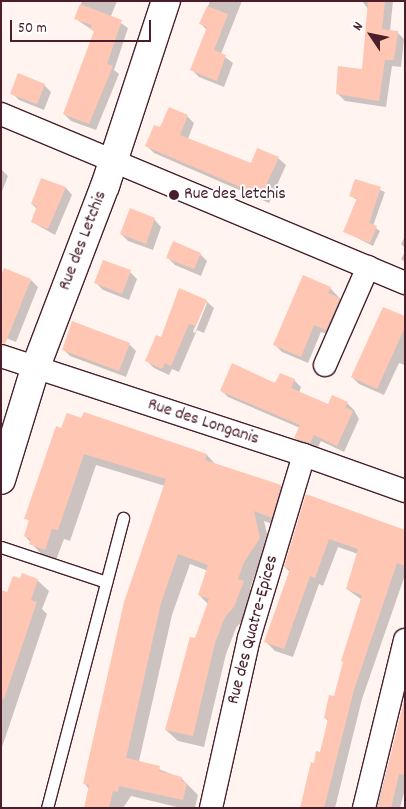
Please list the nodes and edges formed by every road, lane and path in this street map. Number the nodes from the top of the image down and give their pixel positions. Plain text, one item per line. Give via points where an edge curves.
1 (166, 1) edge
2 (1, 114) edge
3 (114, 160) junction
4 (368, 267) junction
5 (405, 282) edge
6 (1, 356) edge
7 (325, 365) dead end
8 (35, 369) junction
9 (304, 454) junction
10 (1, 480) edge
11 (405, 491) edge
12 (123, 518) dead end
13 (1, 547) edge
14 (106, 582) junction
15 (404, 646) edge
16 (47, 808) edge
17 (211, 808) edge
18 (364, 808) edge

1 - 3 street, Rue des Letchis
2 - 3 street
3 - 4 street
3 - 8 street, Rue des Letchis
4 - 5 street
4 - 7 street
6 - 8 street, Rue des Longanis
8 - 9 street, Rue des Longanis
8 - 10 street, Rue des Letchis
9 - 11 street, Rue des Longanis
9 - 17 street, Rue des Quatre-Epices via 249,638
12 - 14 lane
13 - 14 lane
14 - 16 lane
15 - 18 street

